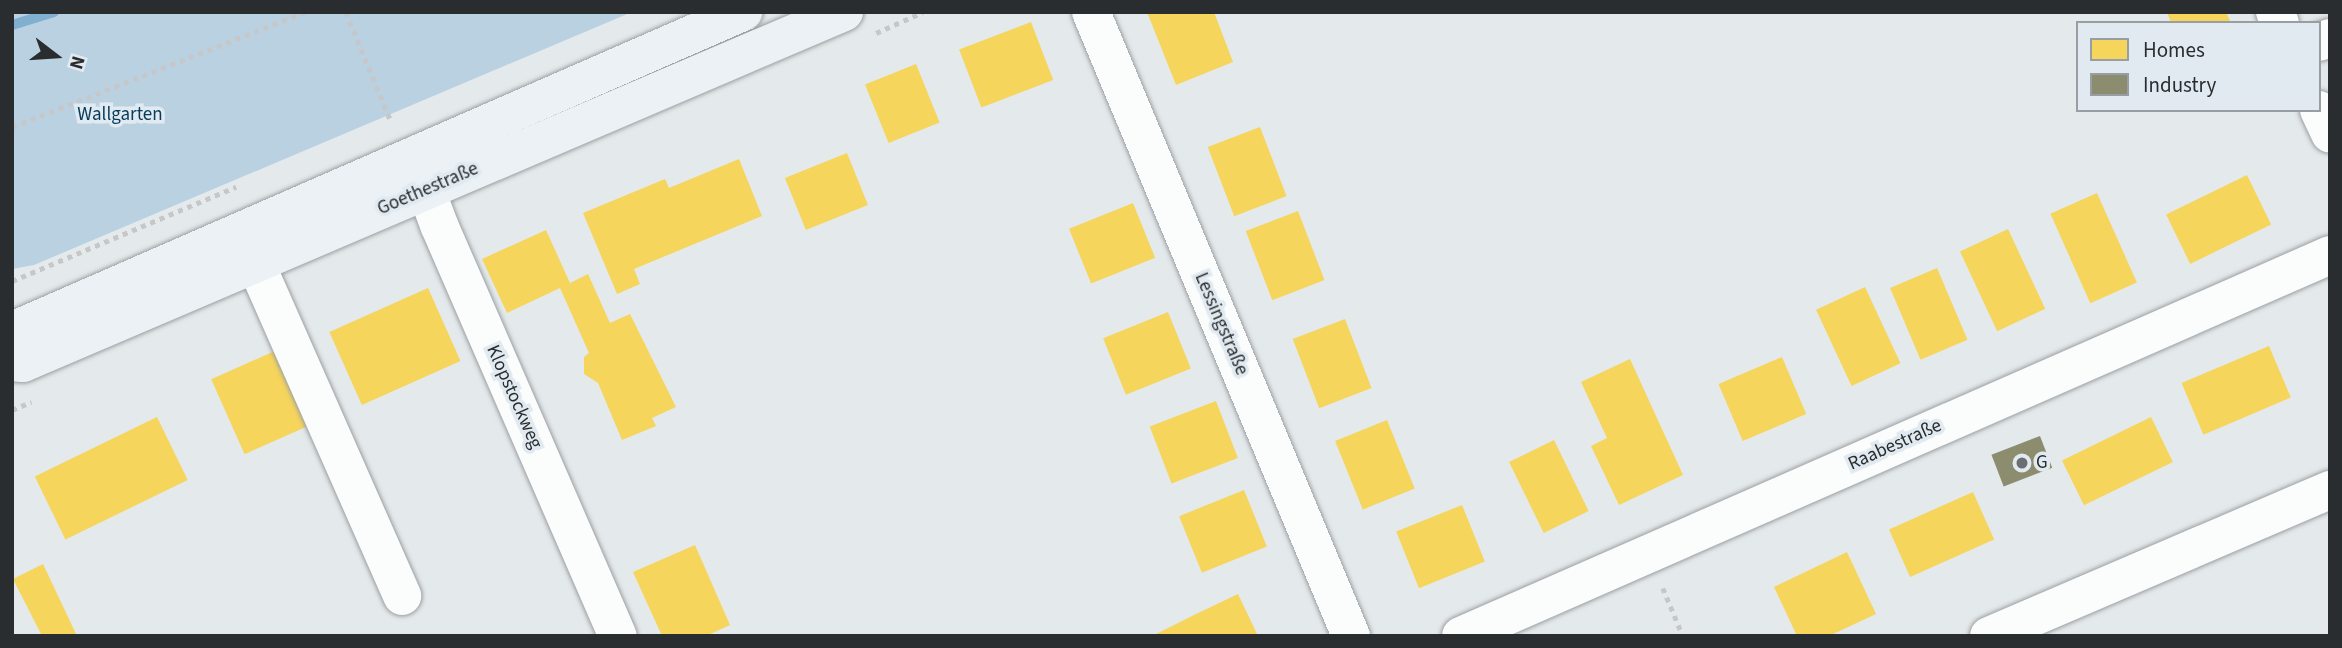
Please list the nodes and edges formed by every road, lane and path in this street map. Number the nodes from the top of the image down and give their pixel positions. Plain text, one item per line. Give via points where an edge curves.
1 (305, 12) edge
2 (346, 12) edge
3 (743, 12) edge
4 (844, 12) edge
5 (1091, 12) edge
6 (2320, 112) edge
7 (391, 121) dead end
8 (12, 127) edge
9 (2330, 134) edge
10 (420, 173) junction
11 (2330, 255) edge
12 (255, 262) junction
13 (12, 331) edge
14 (12, 362) edge
15 (2330, 491) edge
16 (1659, 577) dead end
17 (402, 596) dead end
18 (618, 636) edge
19 (1350, 636) edge
20 (1461, 636) edge
21 (1683, 636) edge
22 (1989, 636) edge

1 - 8 path
2 - 7 path
3 - 10 main road, Goethestraße
4 - 10 main road, Goethestraße
5 - 19 street, Lessingstraße
6 - 9 street
10 - 12 main road, Goethestraße
10 - 13 main road, Goethestraße
10 - 18 street, Klopstockweg
11 - 20 street, Raabestraße
12 - 14 main road, Goethestraße via 23,363
12 - 17 street
15 - 22 street
16 - 21 path

